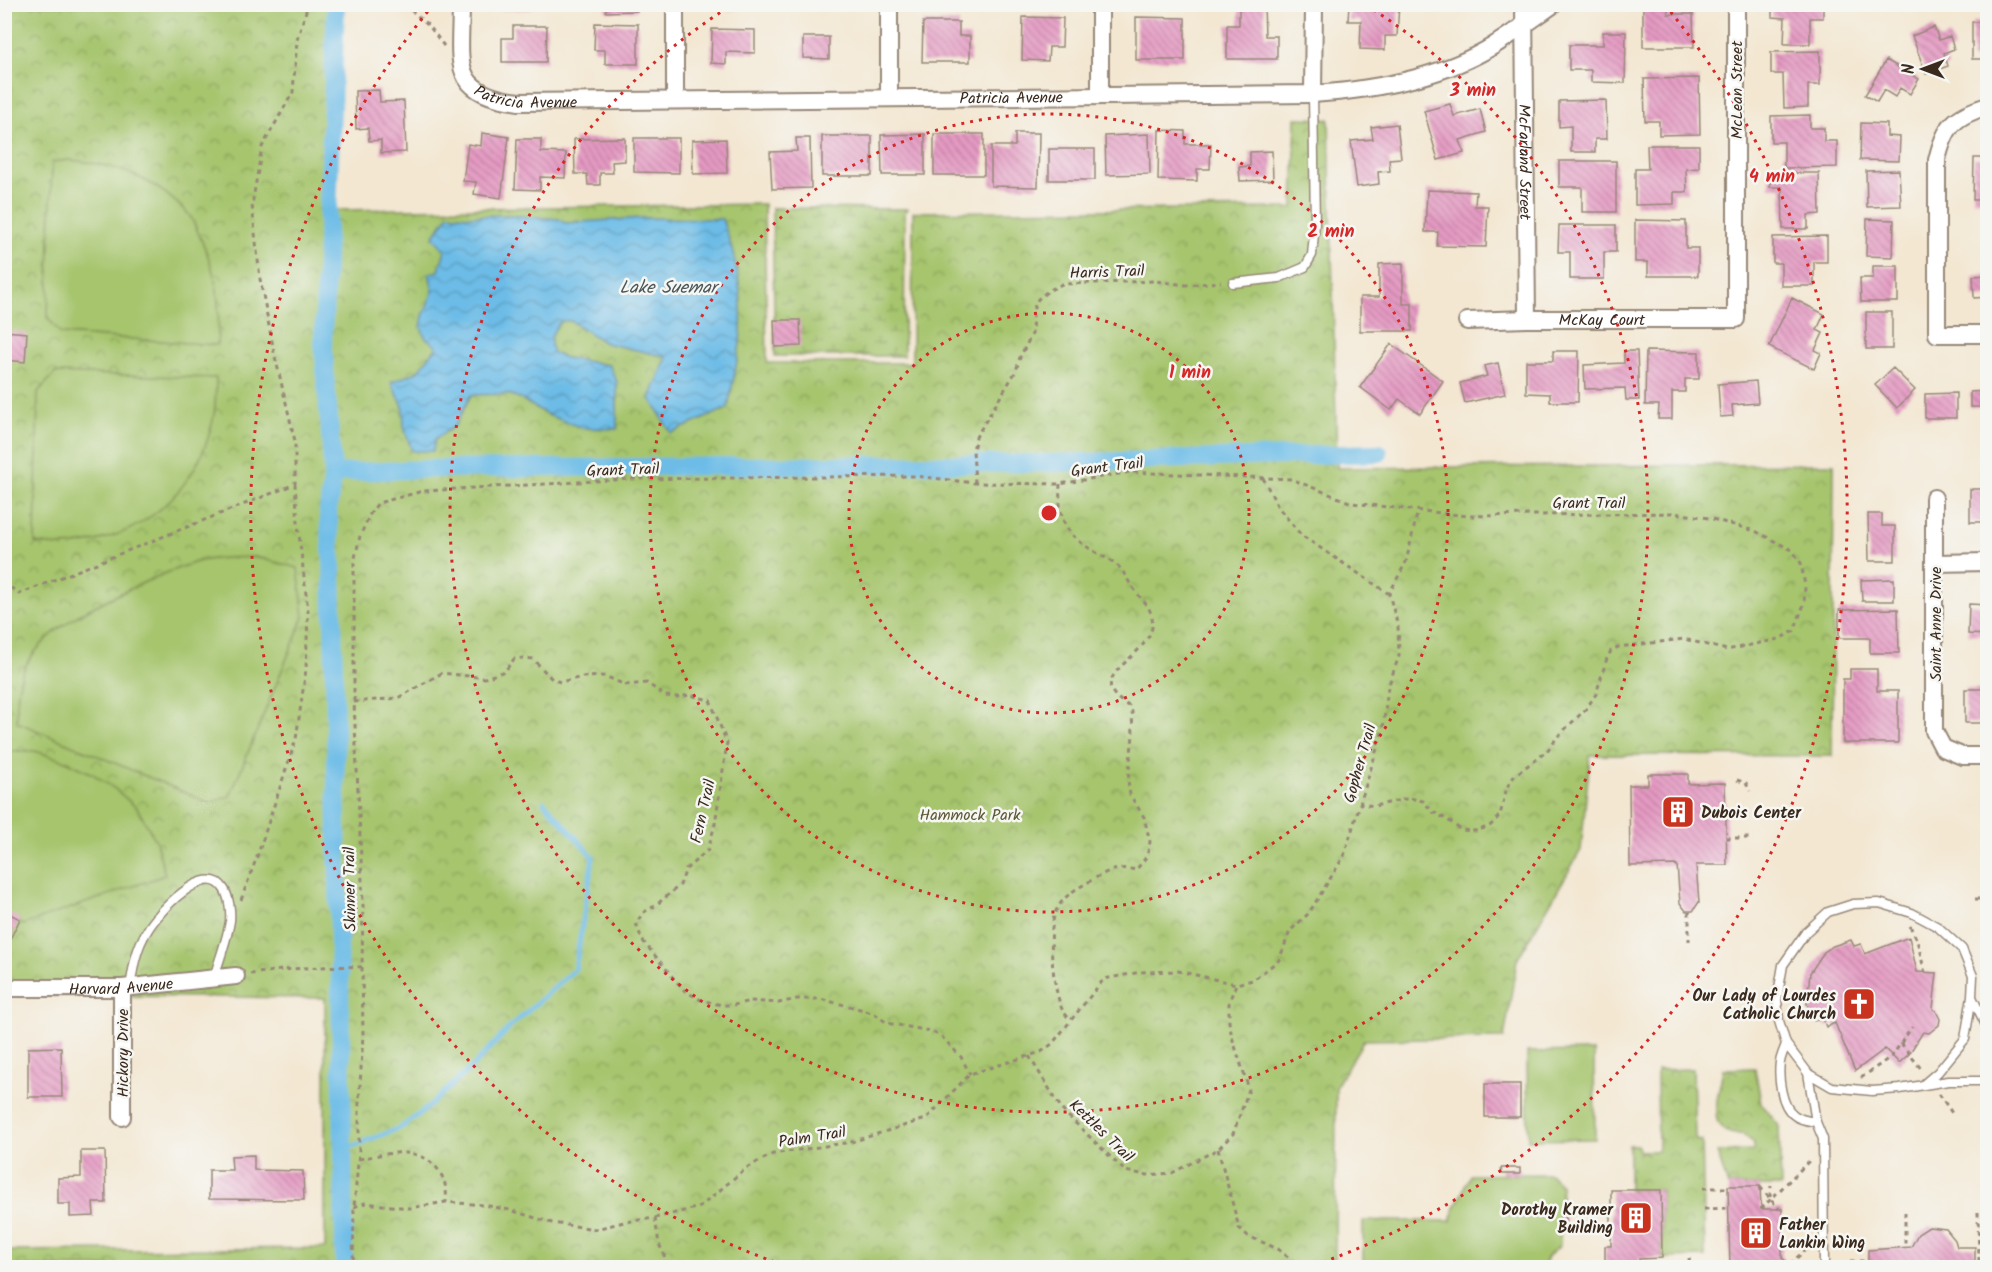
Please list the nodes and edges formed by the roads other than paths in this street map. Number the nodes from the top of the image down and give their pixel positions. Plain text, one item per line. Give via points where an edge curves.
1 (461, 4) edge
2 (675, 4) edge
3 (889, 4) edge
4 (1100, 4) edge
5 (1314, 4) edge
6 (1524, 4) edge
7 (1554, 4) edge
8 (1736, 4) edge
9 (1524, 24) junction
10 (1313, 94) junction
11 (1100, 96) junction
12 (889, 98) junction
13 (675, 100) junction
14 (1988, 106) edge
15 (1233, 283) road end
16 (1527, 319) junction
17 (1736, 319) joint
18 (1467, 321) dead end
19 (1988, 334) edge
20 (1934, 498) dead end
21 (1988, 562) edge
22 (1935, 563) junction
23 (1988, 756) edge
24 (236, 976) road end
25 (214, 979) junction
26 (4, 988) edge
27 (126, 988) junction
28 (1972, 996) junction
29 (1988, 1029) edge
30 (1786, 1044) junction
31 (1808, 1073) junction
32 (1988, 1081) edge
33 (1924, 1084) junction
34 (123, 1117) dead end
35 (1816, 1122) junction
36 (1824, 1267) edge

1 - 13 street, Patricia Avenue via 461,69 468,83 481,93 519,102
2 - 13 street
3 - 12 street
4 - 11 street
5 - 10 street
6 - 9 street, McFarland Street
7 - 9 street, Patricia Avenue
8 - 17 street, McLean Street
9 - 10 street, Patricia Avenue via 1492,47 1426,75 1361,90
9 - 16 street, McFarland Street
10 - 11 street, Patricia Avenue
10 - 15 lane via 1312,255 1305,267 1279,278
11 - 12 street, Patricia Avenue
12 - 13 street, Patricia Avenue
14 - 19 street via 1954,121 1942,138 1937,160 1937,334
16 - 17 street, McKay Court
16 - 18 street, McKay Court
20 - 22 street, Saint Anne Drive
21 - 22 street
22 - 23 street, Saint Anne Drive via 1934,731 1943,748 1962,756
24 - 25 street, Harvard Avenue
25 - 27 street, Harvard Avenue
25 - 27 lane via 230,920 228,895 223,886 200,881 162,910 147,931
26 - 27 street, Harvard Avenue
27 - 34 street, Hickory Drive
28 - 29 lane
28 - 30 lane via 1973,976 1962,949 1938,927 1912,913 1879,903 1853,904 1828,912 1806,932 1783,965 1778,1000
28 - 33 lane via 1965,1039
30 - 31 lane
30 - 35 lane via 1780,1061 1785,1102 1799,1119
31 - 33 lane via 1832,1087 1872,1091
31 - 35 lane
32 - 33 lane
35 - 36 lane via 1823,1139

